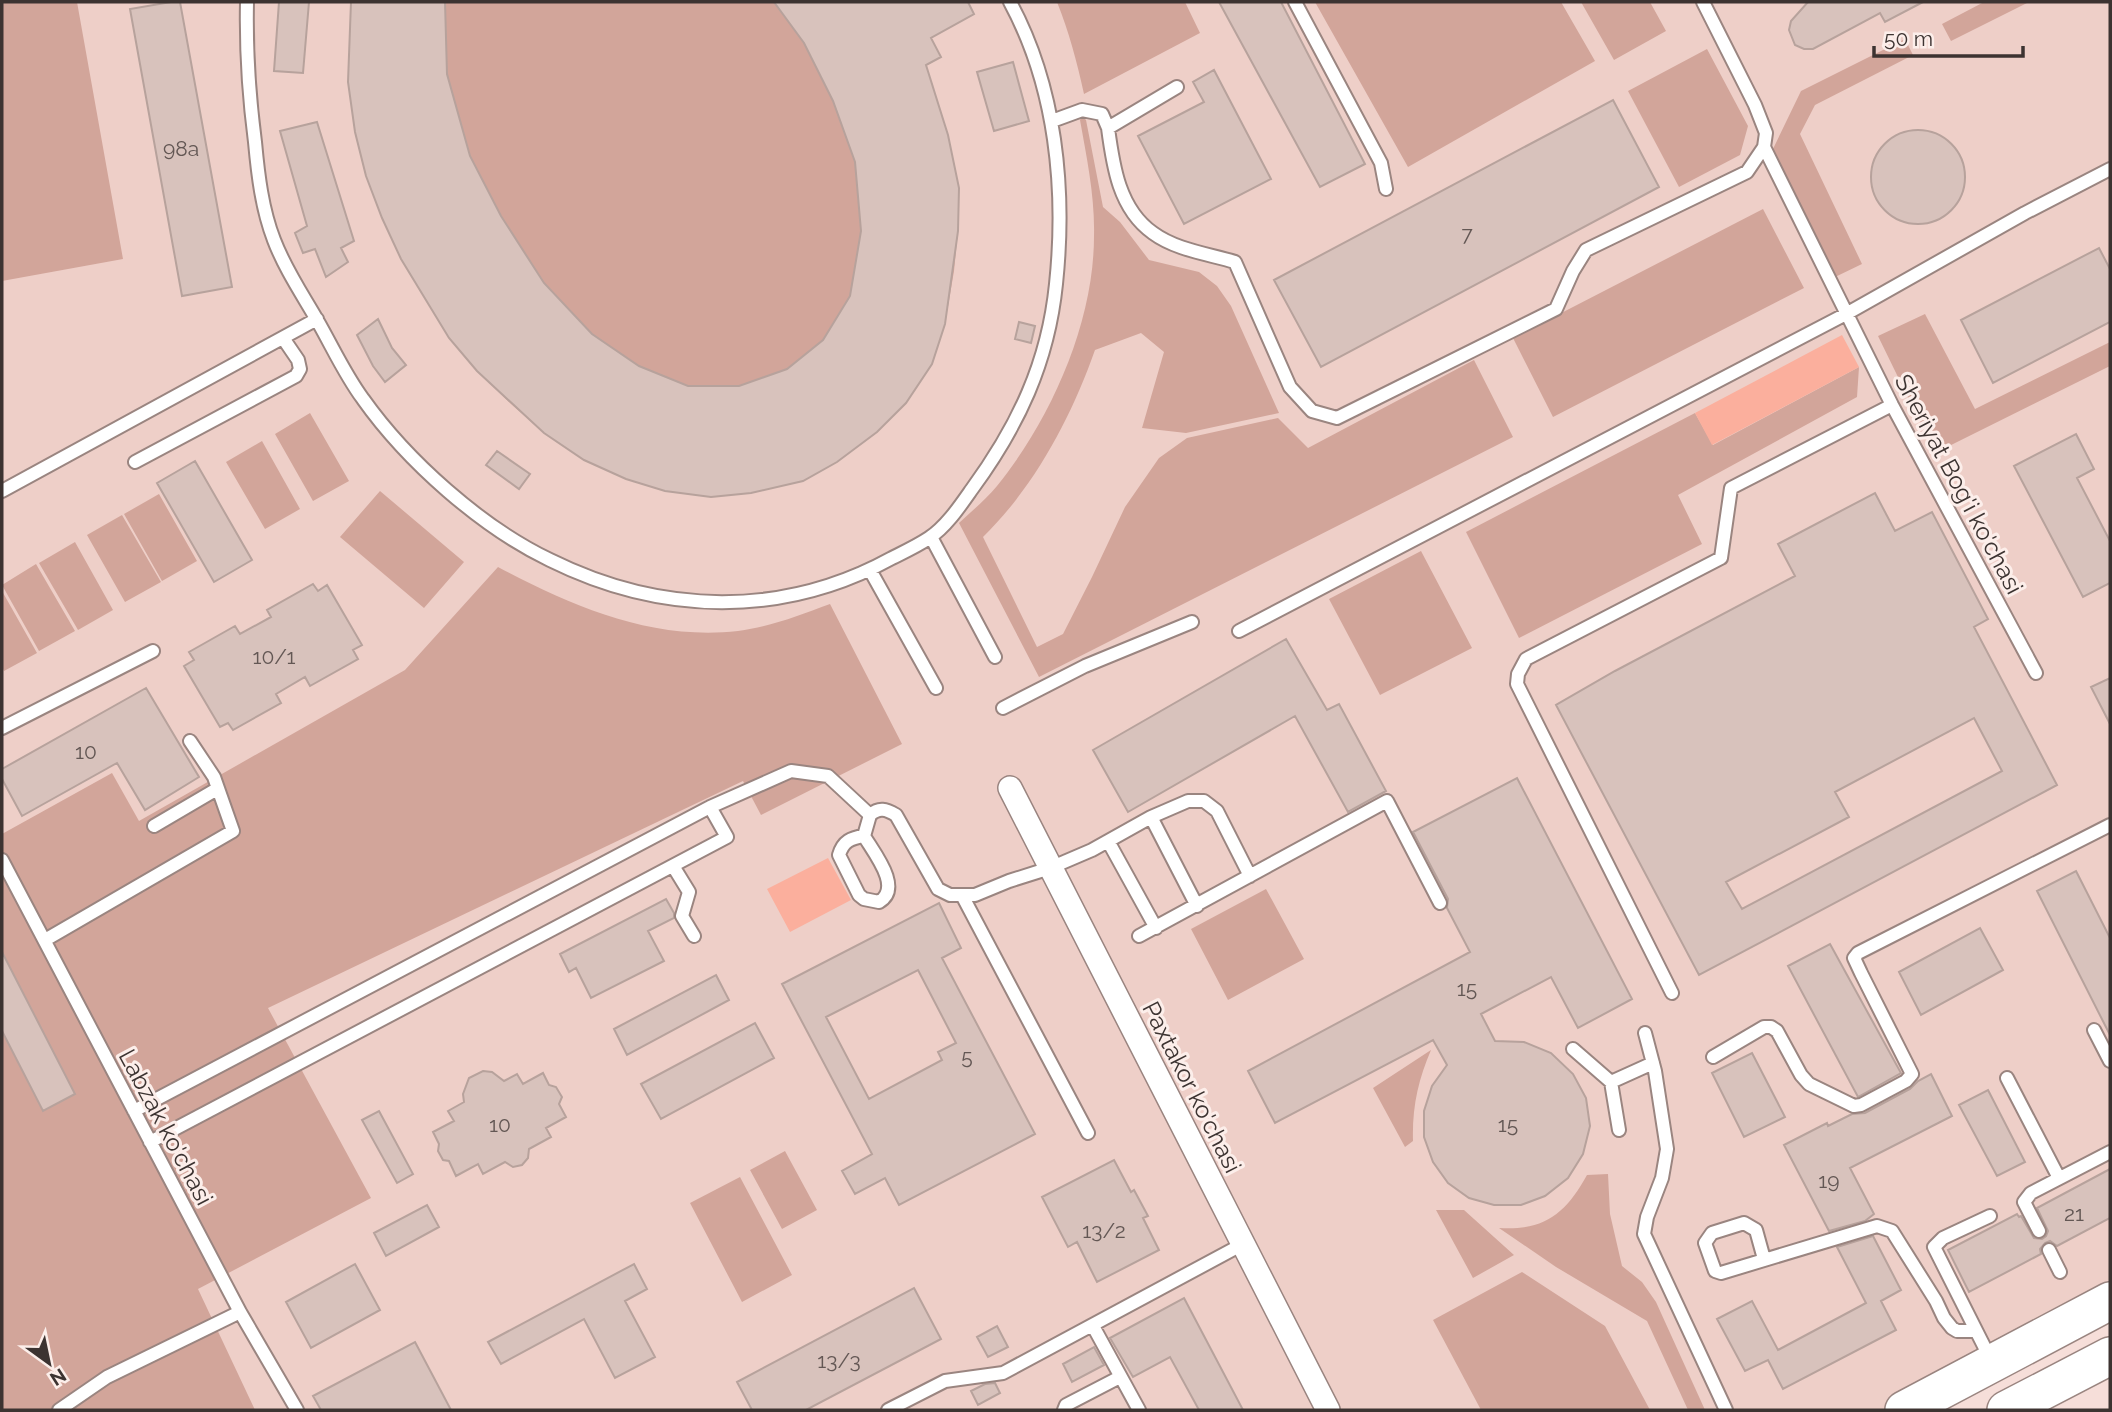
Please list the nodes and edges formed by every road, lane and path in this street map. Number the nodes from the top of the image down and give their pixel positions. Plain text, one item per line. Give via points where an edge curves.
1 (247, 2) edge
2 (1010, 2) edge
3 (1295, 2) edge
4 (1703, 2) edge
5 (1177, 86) dead end
6 (1052, 121) junction
7 (1108, 128) junction
8 (1764, 147) junction
9 (2110, 169) edge
10 (1386, 188) dead end
11 (1846, 314) junction
12 (317, 319) junction
13 (283, 338) junction
14 (1892, 405) junction
15 (135, 462) dead end
16 (2, 491) edge
17 (931, 537) junction
18 (870, 570) junction
19 (1192, 622) dead end
20 (1239, 631) dead end
21 (153, 651) dead end
22 (995, 657) dead end
23 (2036, 673) dead end
24 (936, 688) dead end
25 (1003, 708) dead end
26 (2, 728) edge
27 (191, 741) dead end
28 (1010, 788) dead end
29 (217, 789) junction
30 (710, 807) junction
31 (870, 815) junction
32 (1151, 817) junction
33 (2110, 825) edge
34 (154, 826) dead end
35 (864, 836) junction
36 (1108, 841) junction
37 (2, 860) edge
38 (673, 866) junction
39 (1051, 868) junction
40 (1250, 876) junction
41 (963, 897) junction
42 (1440, 903) dead end
43 (1197, 906) junction
44 (1156, 928) junction
45 (694, 936) dead end
46 (1139, 936) dead end
47 (45, 940) junction
48 (1672, 993) dead end
49 (2094, 1030) dead end
50 (1645, 1032) dead end
51 (1573, 1049) dead end
52 (1713, 1057) dead end
53 (2110, 1062) edge
54 (1653, 1063) junction
55 (2007, 1078) dead end
56 (1611, 1082) junction
57 (134, 1111) junction
58 (1619, 1130) dead end
59 (1088, 1133) dead end
60 (150, 1142) junction
61 (2110, 1152) edge
62 (2059, 1178) junction
63 (1990, 1216) dead end
64 (2039, 1231) dead end
65 (1243, 1244) junction
66 (2049, 1250) dead end
67 (1764, 1259) junction
68 (2060, 1272) dead end
69 (2110, 1301) edge
70 (240, 1312) junction
71 (1093, 1326) junction
72 (1976, 1331) junction
73 (2110, 1356) edge
74 (1992, 1364) junction
75 (1120, 1377) junction
76 (59, 1410) edge
77 (298, 1410) edge
78 (888, 1410) edge
79 (1064, 1410) edge
80 (1139, 1410) edge
81 (1328, 1410) edge
82 (1726, 1410) edge
83 (1904, 1410) edge
84 (2006, 1410) edge

1 - 12 lane via 250,93 261,195 273,238
2 - 6 lane via 1037,66
3 - 10 lane via 1381,163
4 - 8 lane, Sheriyat Bog'i ko'chasi via 1755,105 1766,133
5 - 7 lane
6 - 7 lane via 1082,110 1102,114
6 - 17 lane via 1060,233 1044,349 1026,401 999,450
7 - 8 lane via 1113,165 1131,211 1154,234 1235,262 1290,387 1312,411 1337,418 1556,309 1586,250 1746,172
8 - 11 lane, Sheriyat Bog'i ko'chasi
9 - 11 lane
11 - 14 lane, Sheriyat Bog'i ko'chasi
11 - 20 lane
12 - 13 lane
12 - 18 lane via 362,399 387,430 475,513 548,559 625,588 706,603 789,597
13 - 15 lane via 298,360 296,376
13 - 16 lane
14 - 23 lane, Sheriyat Bog'i ko'chasi
14 - 48 lane via 1731,488 1721,558 1526,659 1518,674 1517,684
17 - 18 lane
17 - 22 lane
18 - 24 lane
19 - 25 lane via 1085,666
21 - 26 lane
27 - 29 lane
28 - 39 street, Paxtakor ko'chasi
29 - 34 lane
29 - 47 lane via 233,831
30 - 31 lane via 791,771 828,776
30 - 38 lane via 727,837
30 - 57 lane
31 - 35 lane
31 - 41 lane via 885,809 896,815 938,889
32 - 36 lane
32 - 40 lane via 1188,801 1204,801 1217,811
32 - 43 lane
33 - 52 lane via 1854,958 1912,1074 1906,1081 1854,1106 1809,1084 1771,1027
35 - 35 lane via 890,884 879,902 859,895 840,860 843,845
36 - 39 lane
36 - 44 lane
37 - 47 lane, Labzak ko'chasi
38 - 45 lane via 689,892 682,916
38 - 60 lane
39 - 41 lane
39 - 65 street, Paxtakor ko'chasi
40 - 42 lane via 1387,801
40 - 43 lane
41 - 59 lane
43 - 44 lane
44 - 46 lane
47 - 57 lane, Labzak ko'chasi
49 - 53 lane
50 - 54 lane
51 - 56 lane
54 - 56 lane
54 - 82 lane via 1667,1149 1644,1234
55 - 62 lane
56 - 58 lane
57 - 60 lane, Labzak ko'chasi
60 - 70 lane, Labzak ko'chasi
61 - 62 lane
62 - 64 lane via 2024,1202
63 - 72 lane via 1943,1238 1934,1247
65 - 71 lane
65 - 81 street, Paxtakor ko'chasi
66 - 68 lane
67 - 67 lane via 1721,1273 1715,1271 1705,1242 1712,1233 1744,1223 1756,1230
67 - 72 lane via 1877,1226 1892,1231 1952,1328
69 - 74 main road
70 - 76 lane via 107,1377
70 - 77 lane, Labzak ko'chasi
71 - 75 lane
71 - 78 lane via 1003,1373 945,1381
72 - 74 lane
73 - 84 main road
74 - 83 main road
75 - 79 lane
75 - 80 lane

